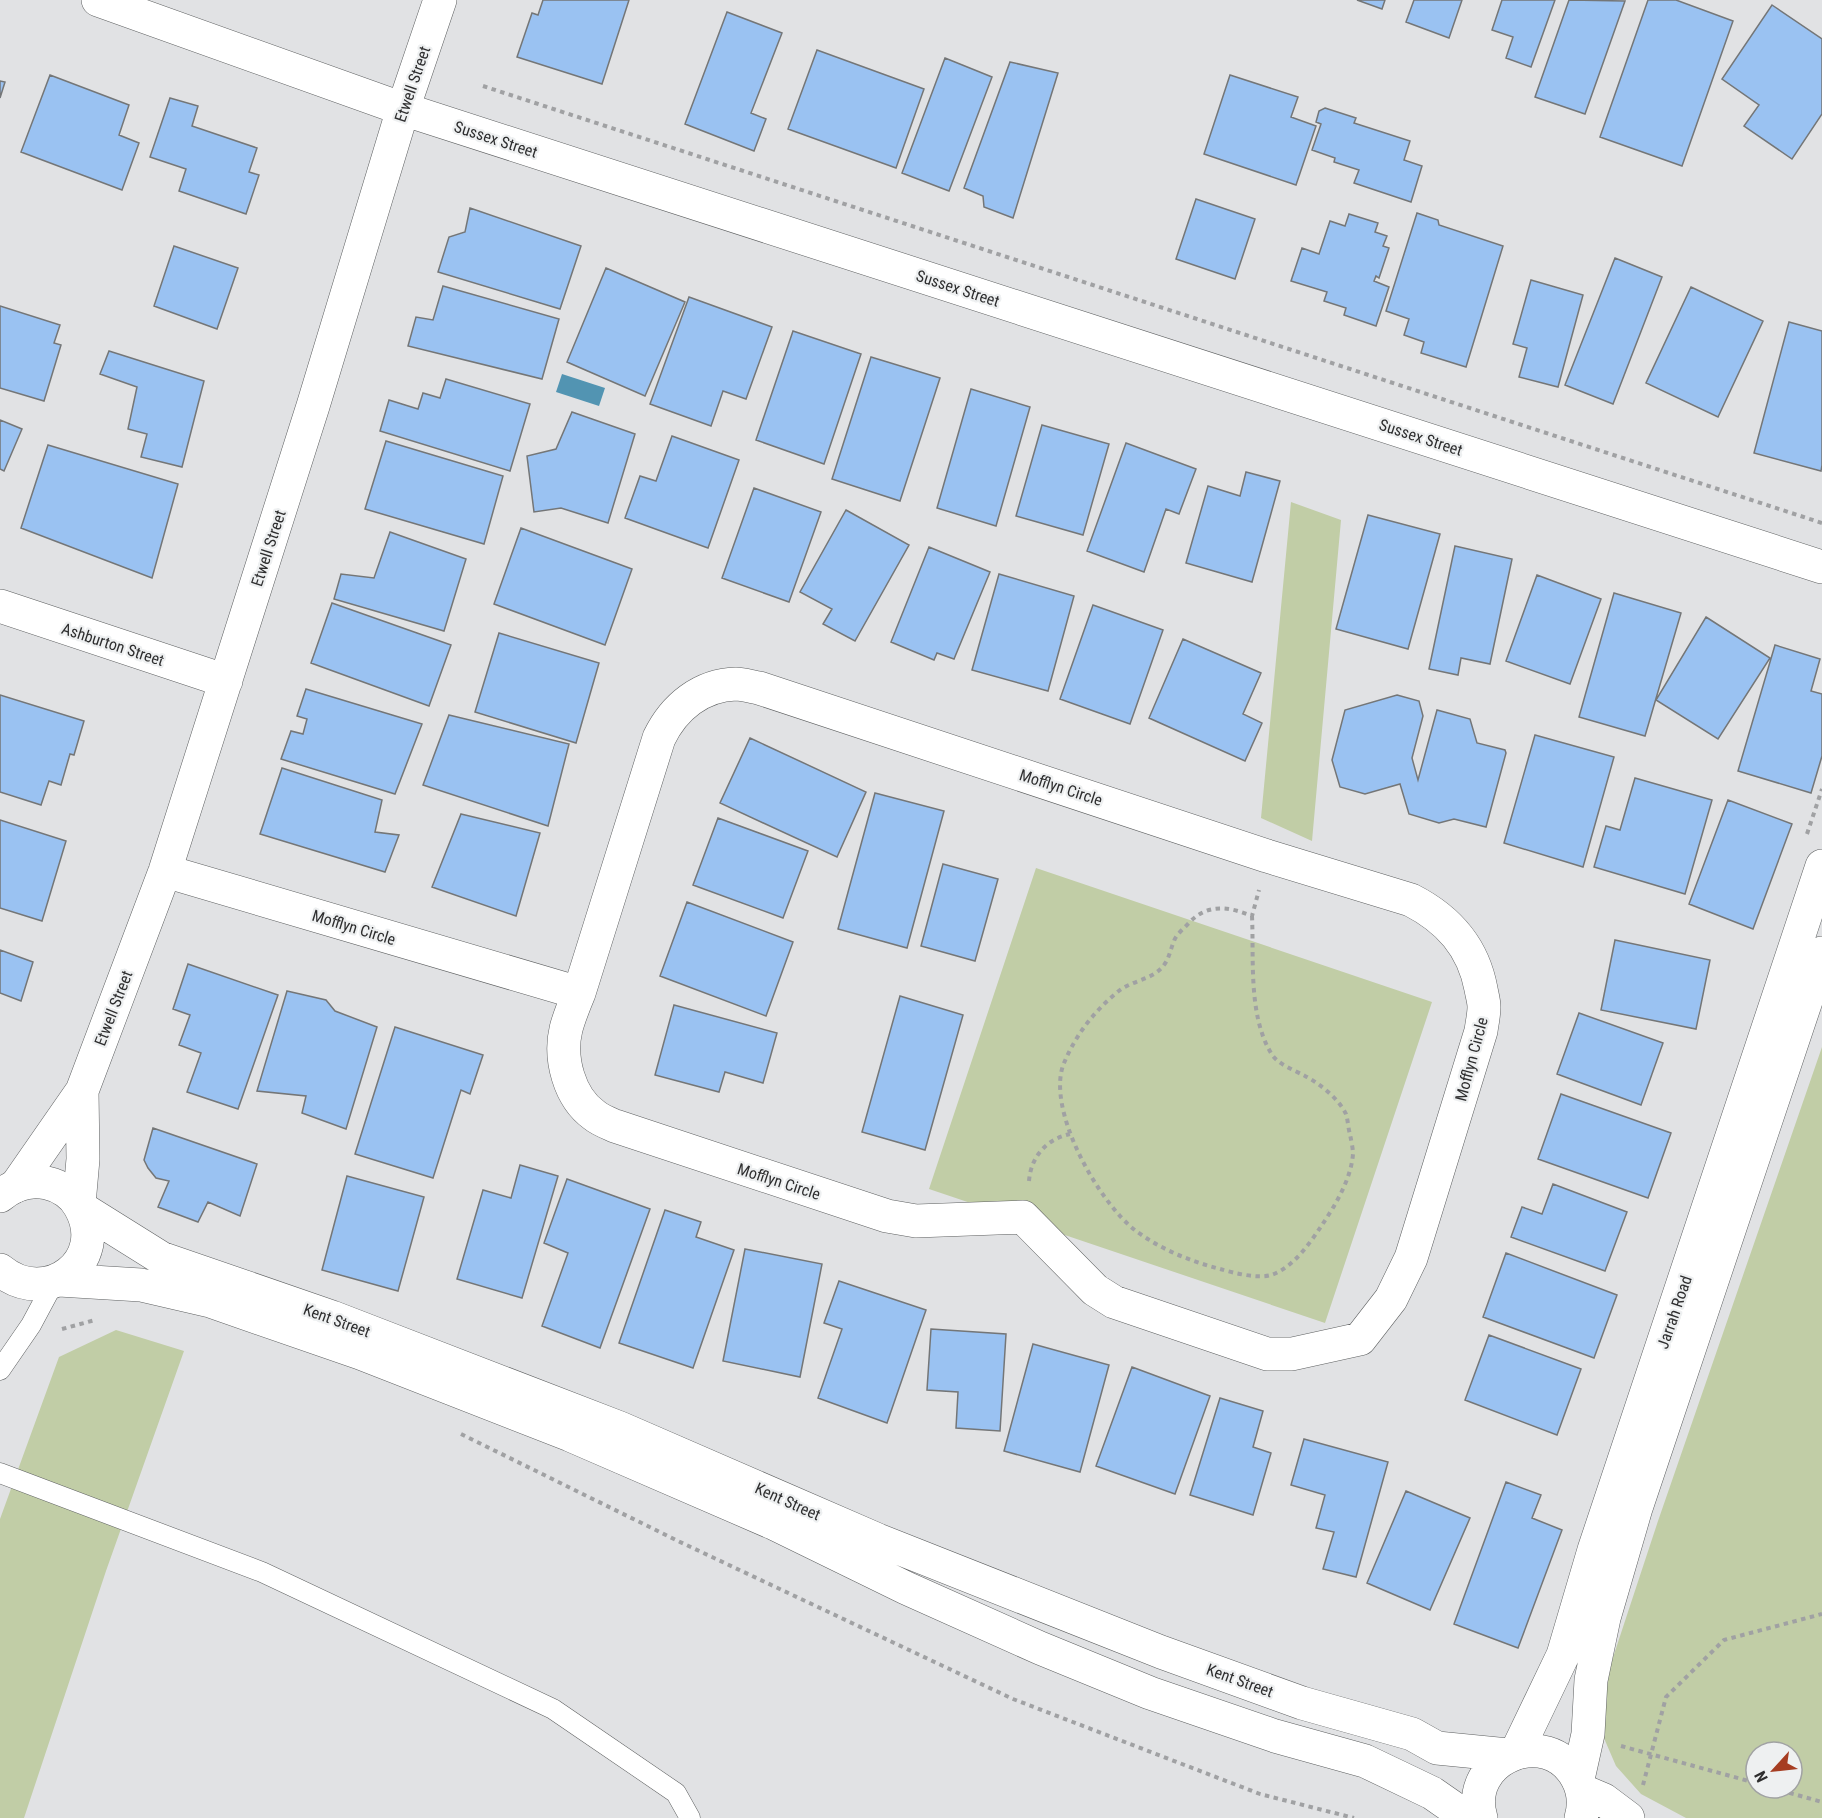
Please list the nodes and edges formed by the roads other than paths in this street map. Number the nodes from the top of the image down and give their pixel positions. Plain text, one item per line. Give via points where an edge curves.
1 (98, 0) edge
2 (440, 0) edge
3 (403, 109) junction
4 (1822, 567) edge
5 (0, 606) edge
6 (226, 681) junction
7 (1822, 867) edge
8 (165, 871) junction
9 (1822, 953) edge
10 (579, 993) junction
11 (82, 1091) junction
12 (6, 1190) edge
13 (80, 1206) junction
14 (0, 1270) edge
15 (57, 1281) junction
16 (0, 1370) edge
17 (0, 1473) edge
18 (1512, 1754) junction
19 (1580, 1796) edge
20 (690, 1818) edge
21 (1468, 1818) edge
22 (1481, 1818) edge
23 (1628, 1818) edge

1 - 3 street, Sussex Street
2 - 3 street, Etwell Street
3 - 4 street, Sussex Street
3 - 6 street, Etwell Street
5 - 6 street, Ashburton Street
6 - 8 street, Etwell Street
7 - 18 street, Jarrah Road via 1594,1550 1563,1655
8 - 10 street, Mofflyn Circle
8 - 11 street, Etwell Street
9 - 19 street, Jarrah Road via 1636,1508 1604,1618 1591,1680
10 - 10 street, Mofflyn Circle via 666,723 697,694 716,686 738,684 1410,900 1430,910 1469,952 1484,1006 1481,1031 1412,1257 1391,1299 1360,1339 1292,1354 1267,1354 1114,1302 1095,1290 1023,1217 916,1221 887,1216 615,1126 592,1114 575,1094 563,1053 566,1030
11 - 12 street, Etwell Street
11 - 13 street, Etwell Street
12 - 13 street, Kent Street via 33,1182 50,1184 66,1192
13 - 15 street, Etwell Street via 88,1230 84,1252 77,1265
13 - 18 street, Kent Street via 161,1258 332,1317 620,1428 878,1540 1161,1652 1302,1703 1412,1734 1437,1748
14 - 15 street, Kent Street via 26,1284
15 - 16 lane
15 - 21 street, Kent Street via 141,1285 210,1301 360,1353 592,1444 773,1523 906,1588 1150,1693 1275,1736 1365,1761 1432,1792
17 - 20 lane via 262,1572 553,1709 676,1793
18 - 19 street, Kent Street via 1547,1753 1565,1763
18 - 22 street, Jarrah Road via 1491,1769 1480,1789
19 - 23 street via 1604,1800

